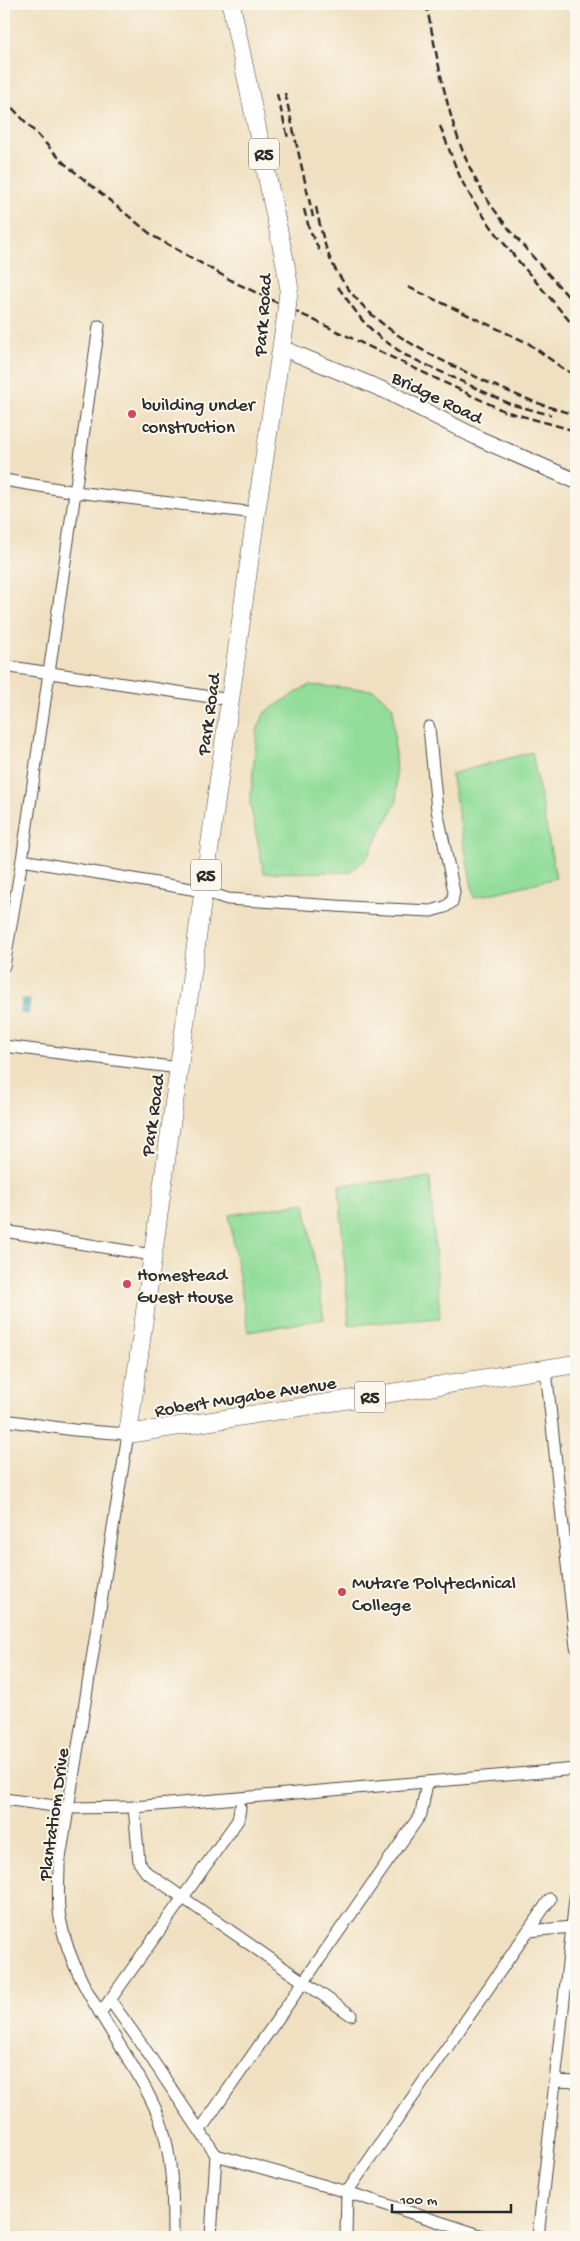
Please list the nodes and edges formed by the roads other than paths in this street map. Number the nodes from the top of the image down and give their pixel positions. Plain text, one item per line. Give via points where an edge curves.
1 (231, 4) edge
2 (99, 326) dead end
3 (282, 348) junction
4 (4, 480) edge
5 (576, 481) edge
6 (76, 492) junction
7 (256, 513) junction
8 (4, 666) edge
9 (49, 674) junction
10 (231, 700) junction
11 (429, 728) dead end
12 (22, 860) junction
13 (204, 892) junction
14 (4, 966) edge
15 (4, 1046) edge
16 (179, 1068) junction
17 (4, 1232) edge
18 (152, 1255) junction
19 (576, 1364) edge
20 (546, 1370) junction
21 (4, 1420) edge
22 (128, 1434) junction
23 (576, 1647) edge
24 (576, 1769) edge
25 (427, 1783) junction
26 (4, 1799) edge
27 (134, 1807) junction
28 (69, 1808) junction
29 (240, 1808) dead end
30 (576, 1890) edge
31 (183, 1897) junction
32 (550, 1899) dead end
33 (572, 1927) junction
34 (529, 1931) junction
35 (573, 1953) edge
36 (303, 1983) junction
37 (110, 2000) junction
38 (100, 2012) junction
39 (351, 2015) dead end
40 (556, 2081) junction
41 (576, 2082) edge
42 (200, 2130) junction
43 (216, 2155) junction
44 (347, 2192) junction
45 (172, 2237) edge
46 (212, 2237) edge
47 (346, 2237) edge
48 (486, 2237) edge
49 (538, 2237) edge

1 - 3 highway, Park Road / R5 via 285,262 288,287
2 - 6 street
3 - 5 main road, Bridge Road via 386,392 480,439
3 - 7 highway, Park Road / R5
4 - 6 street
6 - 7 street
6 - 9 street
7 - 10 highway, Park Road / R5
8 - 9 street
9 - 10 street
9 - 12 street
10 - 13 highway, Park Road / R5
11 - 13 street via 437,810 454,892 452,902 431,910 366,908 228,899
12 - 13 street
12 - 14 street
13 - 16 highway, Park Road / R5
15 - 16 street
16 - 18 highway, Park Road / R5
17 - 18 street
18 - 22 highway, Park Road / R5
19 - 20 highway, Robert Mugabe Avenue / R5
20 - 22 highway, Robert Mugabe Avenue / R5
20 - 23 street
21 - 22 street
22 - 28 street, Plantatiom Drive
24 - 25 street
25 - 27 street
25 - 36 street via 421,1814
26 - 28 street
27 - 28 street
27 - 31 street via 139,1862 146,1872
28 - 38 street, Plantatiom Drive via 59,1865 59,1916 68,1948
29 - 31 street via 238,1820
30 - 33 street
31 - 36 street
31 - 37 street
32 - 34 street
33 - 34 street
33 - 35 street
34 - 44 street
35 - 40 street
36 - 39 street
36 - 42 street
37 - 38 street
37 - 42 street
38 - 45 street, Plantatiom Drive via 145,2088 159,2119 171,2179
40 - 41 street
40 - 49 street
42 - 43 street
43 - 44 street
43 - 46 street
44 - 47 street
44 - 48 street

